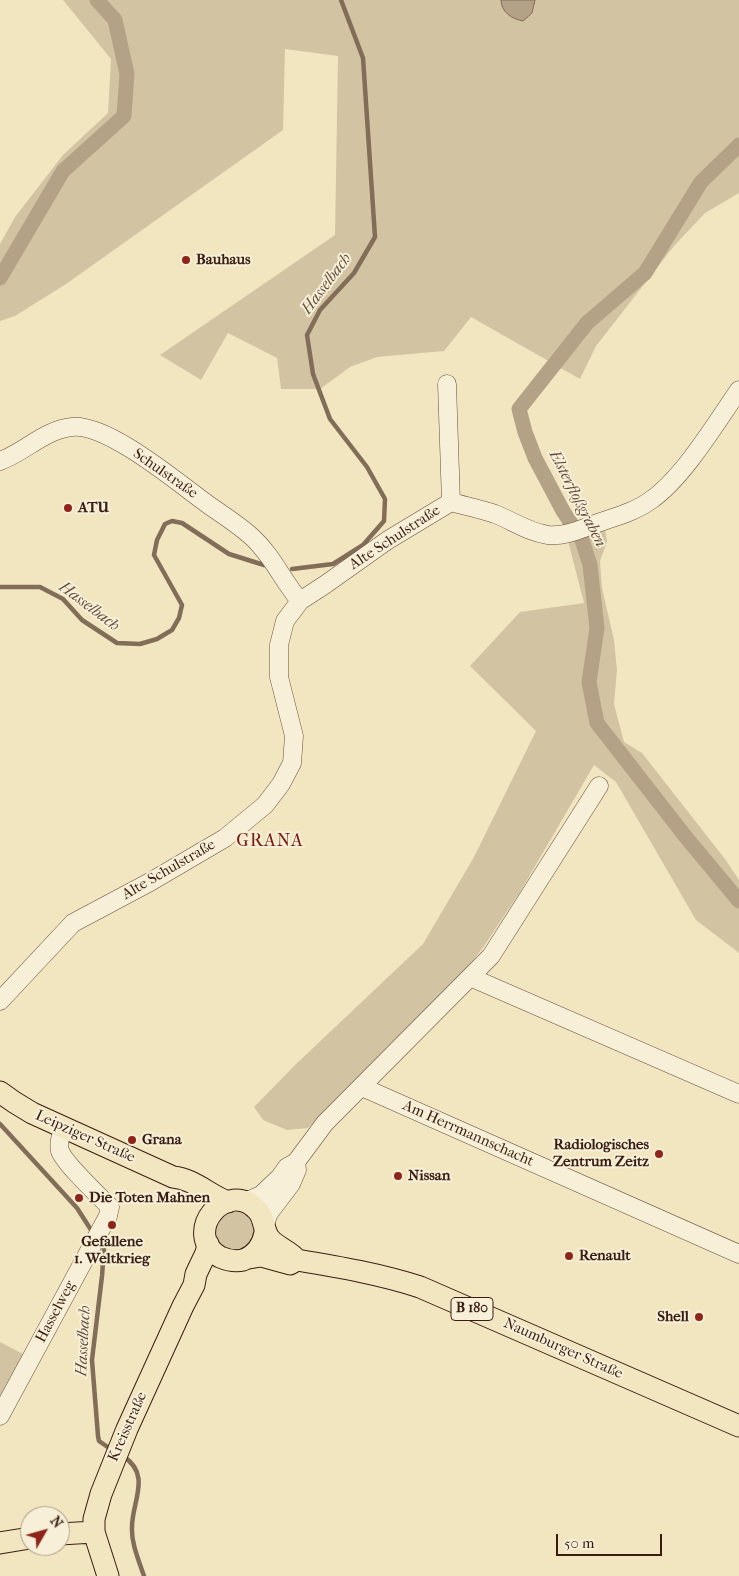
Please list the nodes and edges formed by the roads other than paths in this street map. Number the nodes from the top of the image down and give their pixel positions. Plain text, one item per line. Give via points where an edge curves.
1 (447, 384) dead end
2 (739, 390) edge
3 (0, 461) edge
4 (451, 502) junction
5 (300, 601) junction
6 (599, 786) dead end
7 (470, 977) junction
8 (0, 1002) edge
9 (362, 1087) junction
10 (0, 1092) edge
11 (739, 1094) edge
12 (62, 1132) junction
13 (296, 1162) junction
14 (173, 1177) junction
15 (237, 1202) junction
16 (265, 1228) junction
17 (207, 1233) junction
18 (739, 1254) edge
19 (239, 1259) junction
20 (297, 1260) junction
21 (194, 1285) junction
22 (0, 1416) edge
23 (739, 1426) edge
24 (94, 1532) junction
25 (70, 1533) edge
26 (20, 1540) edge
27 (0, 1543) edge
28 (108, 1576) edge

1 - 4 street, Alte Schulstraße
2 - 4 street, Alte Schulstraße via 669,484 652,500 635,509 570,532 549,535 522,528 495,514
3 - 5 street, Schulstraße via 56,430 82,428 112,438 145,458 252,537
4 - 5 street, Alte Schulstraße via 388,540
5 - 8 street, Alte Schulstraße via 284,622 278,645 279,677 294,736 292,763 281,784 265,805 225,838 73,923
6 - 7 street via 493,954
7 - 9 street
7 - 11 street
9 - 13 street via 325,1123
9 - 18 street, Am Herrmannschacht
10 - 12 main road, Leipziger Straße
12 - 14 main road, Leipziger Straße
12 - 22 street, Hasselweg via 59,1149 110,1207
13 - 15 street via 287,1167 261,1195
13 - 16 street via 297,1170 291,1184 277,1202
14 - 15 main road, Leipziger Straße via 184,1178 216,1198
14 - 17 main road, Leipziger Straße via 203,1213
15 - 16 main road via 258,1211
15 - 17 main road via 214,1209
16 - 19 main road via 261,1247
16 - 20 main road, Naumburger Straße / B 180 via 271,1240
17 - 19 main road via 217,1254
17 - 21 main road, Kreisstraße via 206,1253
19 - 20 main road, Naumburger Straße / B 180 via 261,1256 290,1264
19 - 21 main road, Kreisstraße via 220,1265 206,1280
20 - 23 main road, Naumburger Straße / B 180 via 368,1272 420,1287
21 - 24 main road, Kreisstraße via 114,1460 97,1507
24 - 25 main road
24 - 28 main road, Kreisstraße
26 - 27 main road

